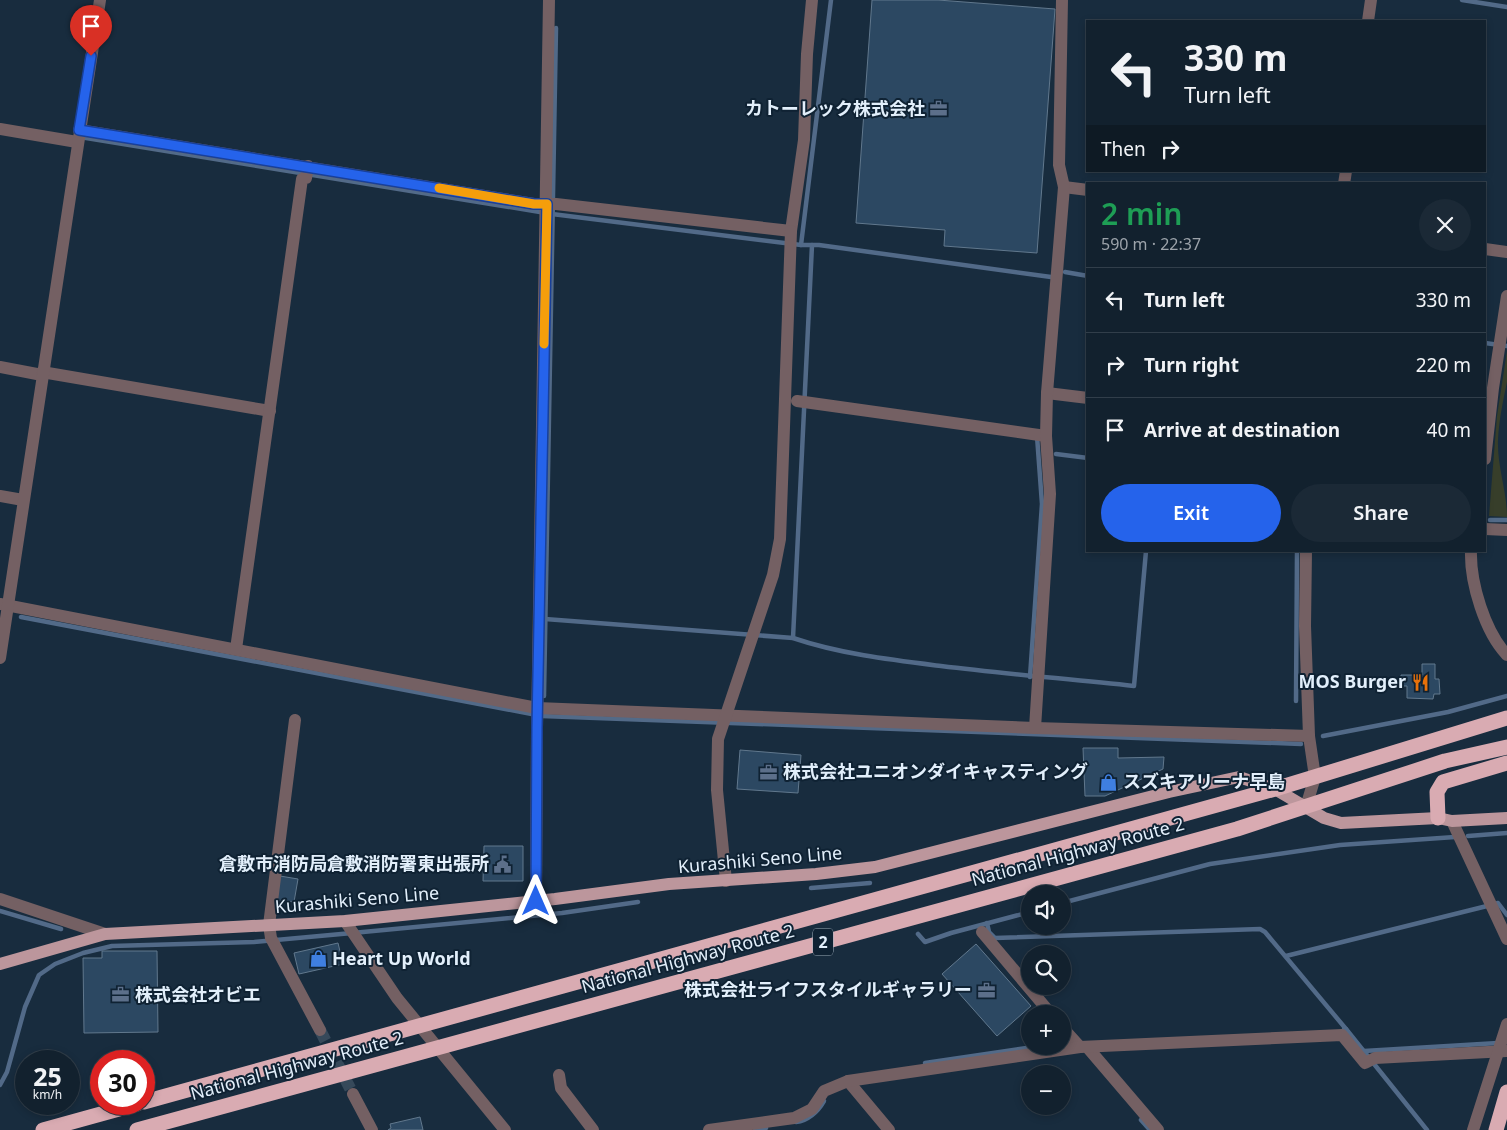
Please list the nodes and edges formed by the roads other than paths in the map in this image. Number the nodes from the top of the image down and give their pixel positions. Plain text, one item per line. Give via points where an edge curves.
1 (100, 0) edge
2 (549, 0) edge
3 (812, 0) edge
4 (1062, 0) edge
5 (1371, 0) edge
6 (1368, 20) edge
7 (0, 129) edge
8 (78, 136) junction
9 (307, 171) junction
10 (1064, 187) junction
11 (1086, 190) edge
12 (549, 208) junction
13 (791, 231) junction
14 (1486, 249) edge
15 (1507, 252) edge
16 (1507, 296) edge
17 (0, 367) edge
18 (42, 373) junction
19 (1047, 393) junction
20 (1086, 398) edge
21 (801, 402) dead end
22 (270, 411) junction
23 (1040, 436) junction
24 (1486, 450) edge
25 (0, 496) edge
26 (23, 500) junction
27 (1486, 529) edge
28 (1507, 530) edge
29 (1306, 552) edge
30 (1471, 552) edge
31 (4, 605) edge
32 (236, 649) junction
33 (1507, 655) edge
34 (0, 658) edge
35 (537, 712) junction
36 (725, 716) junction
37 (1507, 718) edge
38 (295, 720) dead end
39 (1035, 728) junction
40 (1309, 736) junction
41 (1507, 747) edge
42 (1507, 764) edge
43 (1315, 777) junction
44 (1275, 789) junction
45 (1306, 807) junction
46 (1507, 818) edge
47 (1445, 820) junction
48 (726, 881) junction
49 (0, 899) edge
50 (536, 901) junction
51 (347, 923) junction
52 (269, 925) junction
53 (982, 932) dead end
54 (105, 934) junction
55 (1507, 939) edge
56 (0, 964) edge
57 (1043, 1005) edge
58 (1507, 1024) edge
59 (418, 1025) junction
60 (320, 1030) tunnel mouth
61 (1071, 1036) edge
62 (1079, 1044) junction
63 (1502, 1047) edge
64 (436, 1048) junction
65 (559, 1075) dead end
66 (846, 1082) junction
67 (1507, 1092) edge
68 (353, 1094) tunnel mouth
69 (155, 1099) edge
70 (1507, 1107) edge
71 (97, 1115) edge
72 (43, 1130) edge
73 (137, 1130) edge
74 (372, 1130) edge
75 (505, 1130) edge
76 (593, 1130) edge
77 (709, 1130) edge
78 (889, 1130) edge
79 (1158, 1130) edge
80 (1473, 1130) edge
81 (1497, 1130) edge

1 - 8 street
2 - 12 street
3 - 13 street via 804,140
4 - 10 street via 1059,165
5 - 6 street
7 - 8 street
8 - 9 street
8 - 18 street
9 - 12 street
9 - 22 street via 302,179
10 - 11 street
10 - 19 street
12 - 13 street
12 - 35 street
13 - 36 street via 780,538 773,575
14 - 15 street
16 - 24 street
17 - 18 street
18 - 22 street
18 - 26 street
19 - 20 street
19 - 23 street
21 - 23 street
22 - 32 street
23 - 39 street via 1050,494
25 - 26 street
26 - 31 street
27 - 28 street
29 - 40 street
30 - 33 street via 1470,568 1478,599 1495,638
31 - 32 street
31 - 34 street
32 - 35 street
35 - 36 street
35 - 50 street
36 - 39 street
36 - 48 street via 718,739 717,790
37 - 43 highway, National Highway Route 2 / 2
38 - 52 street
39 - 40 street
40 - 43 street
41 - 45 highway, National Highway Route 2 / 2 via 1445,761
42 - 47 highway via 1443,782 1437,792
43 - 44 highway, National Highway Route 2 / 2
43 - 45 street
44 - 45 main road, Kurashiki Seno Line
44 - 48 main road, Kurashiki Seno Line via 1239,777 875,867
44 - 59 highway, National Highway Route 2 / 2
45 - 47 main road, Kurashiki Seno Line via 1324,818 1341,822
45 - 64 highway, National Highway Route 2 / 2 via 1237,829
46 - 47 main road, Kurashiki Seno Line
47 - 55 street
48 - 50 main road, Kurashiki Seno Line via 669,884
49 - 54 street
50 - 51 main road, Kurashiki Seno Line
51 - 52 main road, Kurashiki Seno Line
51 - 59 street
52 - 54 main road, Kurashiki Seno Line
52 - 60 street via 273,942
53 - 57 street
54 - 56 main road, Kurashiki Seno Line
58 - 63 street
59 - 64 street
59 - 69 highway, National Highway Route 2 / 2
61 - 62 street
62 - 63 street via 1342,1036 1365,1063
62 - 66 street
62 - 79 street
63 - 80 street
64 - 73 highway, National Highway Route 2 / 2
64 - 75 street
65 - 76 street via 561,1088
66 - 77 street via 824,1091 812,1109 794,1118
66 - 78 street
67 - 81 highway
68 - 74 street
70 - 81 highway
71 - 72 highway

